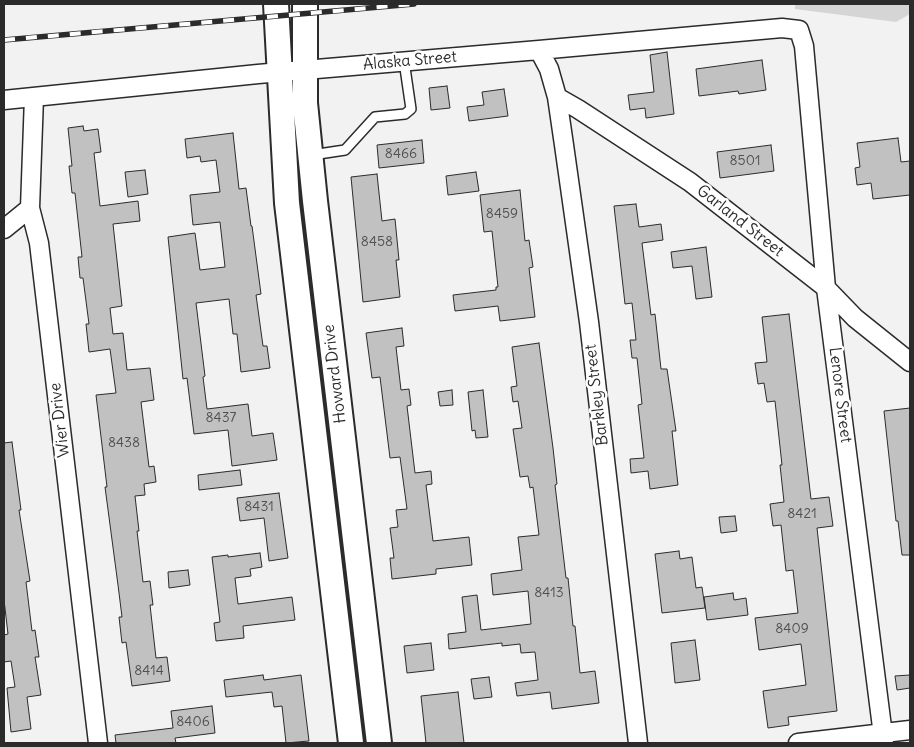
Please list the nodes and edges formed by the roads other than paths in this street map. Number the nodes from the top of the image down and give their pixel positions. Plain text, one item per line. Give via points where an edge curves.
1 (276, 4) edge
2 (305, 4) edge
3 (804, 46) joint
4 (539, 50) junction
5 (404, 62) junction
6 (306, 70) junction
7 (278, 72) junction
8 (34, 97) junction
9 (557, 98) junction
10 (4, 100) edge
11 (312, 155) junction
12 (30, 208) junction
13 (4, 229) edge
14 (826, 288) junction
15 (910, 362) edge
16 (352, 514) junction
17 (324, 517) junction
18 (910, 730) edge
19 (883, 738) edge
20 (98, 743) edge
21 (351, 743) edge
22 (379, 743) edge
23 (638, 743) edge
24 (798, 743) edge

1 - 7 main road, Howard Drive
2 - 6 main road, Howard Drive
3 - 4 street, Alaska Street via 800,30 782,28
3 - 14 street, Lenore Street
4 - 5 street, Alaska Street
4 - 9 street, Barkley Street via 549,69
5 - 6 street, Alaska Street
5 - 11 lane via 411,108 405,114 375,117 345,150
6 - 7 street, Alaska Street
6 - 11 main road, Howard Drive
7 - 8 street, Alaska Street
7 - 17 main road, Howard Drive via 287,204
8 - 10 street, Alaska Street
8 - 12 street, Wier Drive
9 - 14 street, Garland Street via 690,182
9 - 23 street, Barkley Street via 589,322
11 - 16 main road, Howard Drive
12 - 13 street
12 - 20 street, Wier Drive via 39,243
14 - 15 street, Garland Street via 855,318
14 - 19 street, Lenore Street
16 - 17 main road
16 - 22 main road, Howard Drive
17 - 21 main road, Howard Drive
18 - 19 street
19 - 24 street

